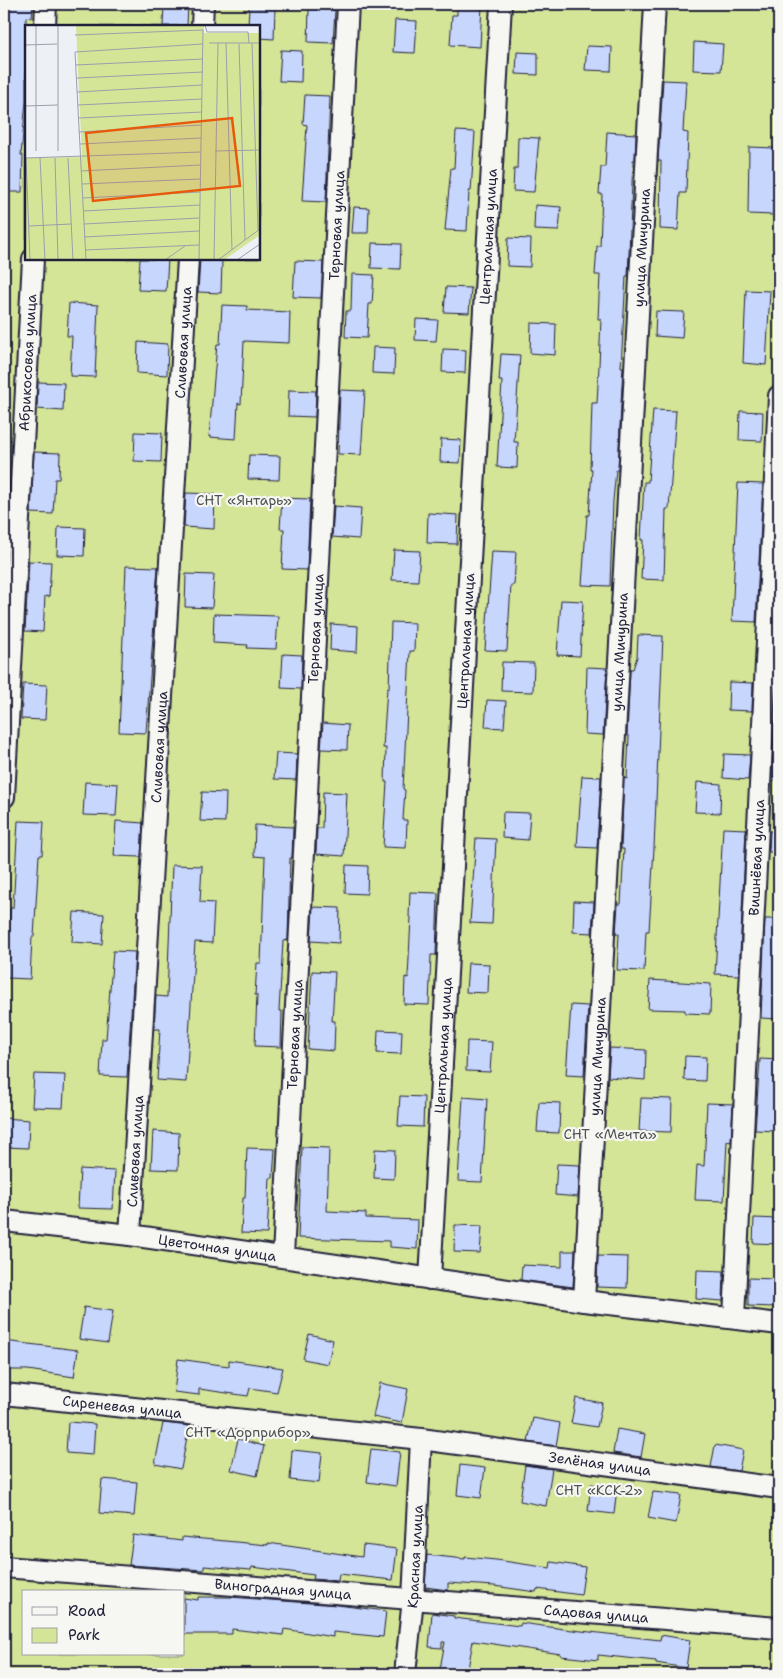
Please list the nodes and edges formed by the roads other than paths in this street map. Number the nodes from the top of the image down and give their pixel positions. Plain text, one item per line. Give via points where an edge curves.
1 (46, 4) edge
2 (203, 4) edge
3 (348, 4) edge
4 (500, 4) edge
5 (655, 4) edge
6 (45, 25) edge
7 (202, 25) edge
8 (32, 260) edge
9 (188, 260) edge
10 (779, 396) edge
11 (4, 797) edge
12 (4, 1221) edge
13 (130, 1234) junction
14 (283, 1256) junction
15 (430, 1279) junction
16 (584, 1301) junction
17 (734, 1318) junction
18 (779, 1324) edge
19 (4, 1394) edge
20 (420, 1439) junction
21 (779, 1488) edge
22 (4, 1567) edge
23 (413, 1599) junction
24 (779, 1628) edge
25 (405, 1674) edge

1 - 6 street
2 - 7 street
3 - 14 street, Терновая улица
4 - 15 street, Центральная улица
5 - 16 street, улица Мичурина
8 - 11 street, Абрикосовая улица
9 - 13 street, Сливовая улица
10 - 17 street, Вишнёвая улица
12 - 13 street, Цветочная улица
13 - 14 street, Цветочная улица
14 - 15 street, Цветочная улица
15 - 16 street, Цветочная улица
16 - 17 street, Цветочная улица
17 - 18 street, Цветочная улица
19 - 20 street, Сиреневая улица
20 - 21 street, Зелёная улица
20 - 23 street, Красная улица
22 - 23 street, Виноградная улица
23 - 24 street, Садовая улица
23 - 25 street, Красная улица

